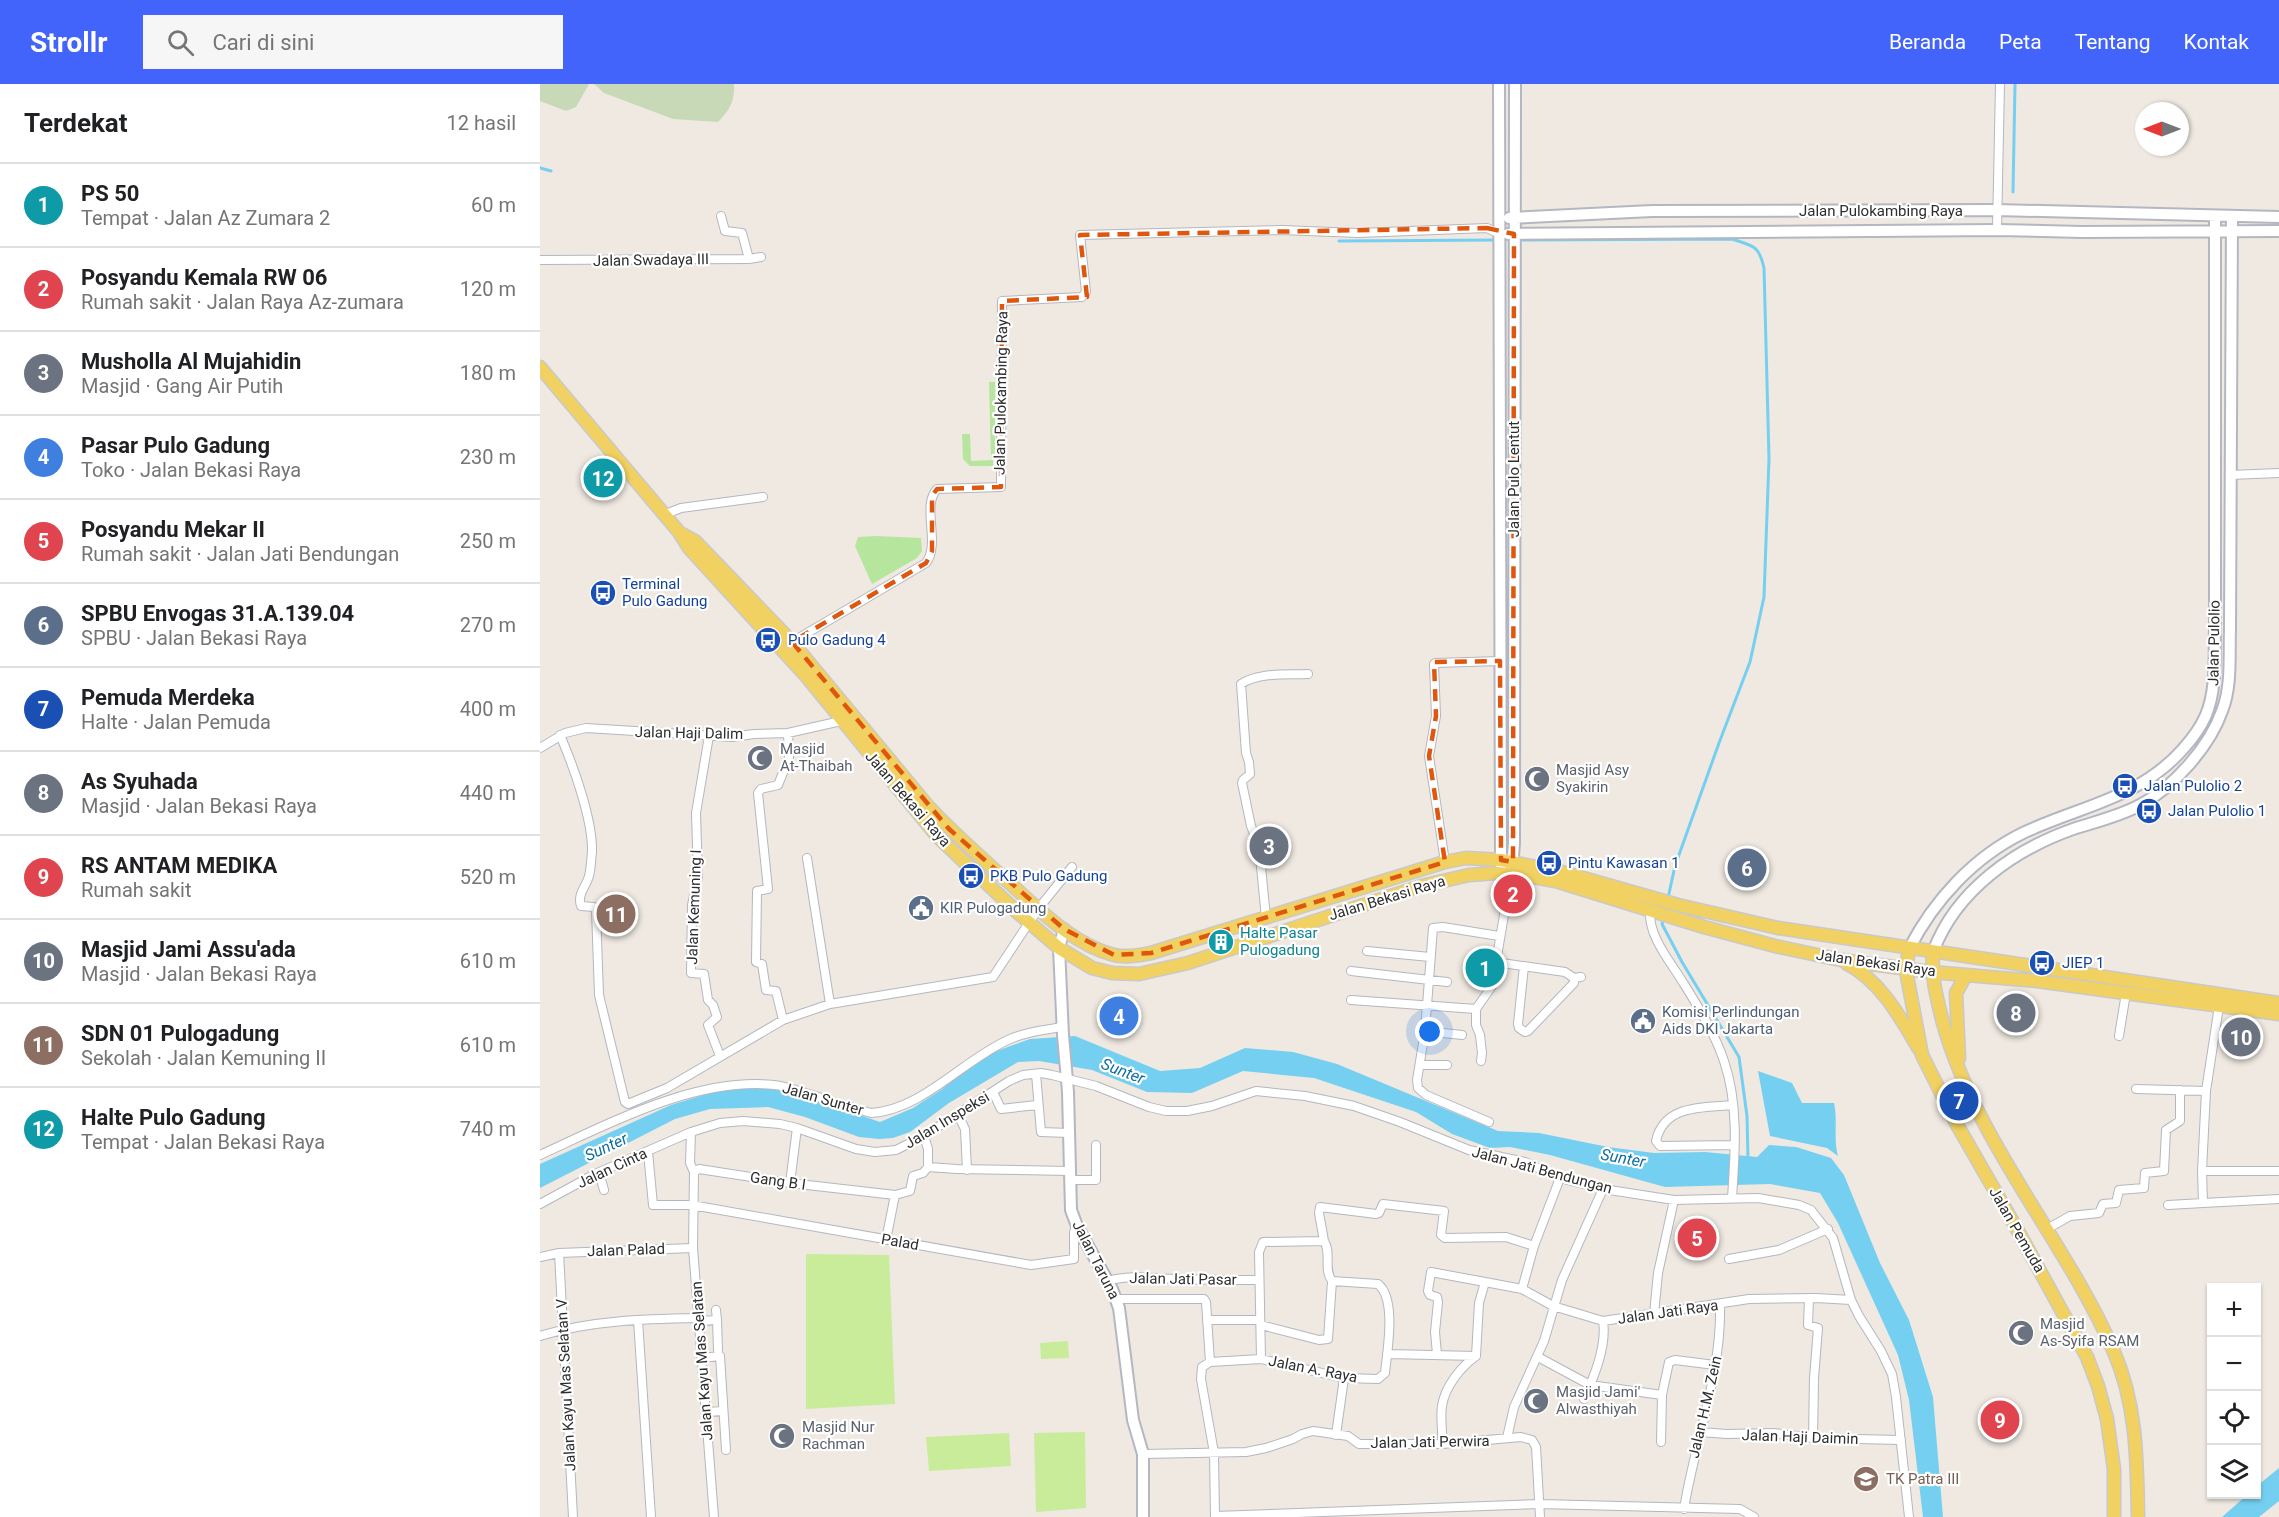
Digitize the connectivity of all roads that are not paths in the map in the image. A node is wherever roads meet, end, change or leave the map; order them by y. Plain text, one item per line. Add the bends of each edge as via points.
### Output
1 (1499, 84) edge
2 (1515, 84) edge
3 (2000, 84) edge
4 (1997, 210) junction
5 (721, 216) dead end
6 (2215, 217) junction
7 (2232, 217) junction
8 (2279, 217) edge
9 (1500, 218) junction
10 (1514, 218) junction
11 (1487, 228) junction
12 (1997, 230) junction
13 (2232, 230) junction
14 (2215, 231) junction
15 (2279, 231) edge
16 (1500, 239) junction
17 (1514, 239) junction
18 (761, 257) dead end
19 (749, 259) junction
20 (540, 260) edge
21 (540, 367) edge
22 (2279, 473) edge
23 (2230, 475) junction
24 (763, 496) dead end
25 (663, 515) junction
26 (2215, 587) junction
27 (2230, 587) junction
28 (737, 592) junction
29 (2215, 629) junction
30 (2230, 630) junction
31 (792, 642) junction
32 (1500, 661) junction
33 (1308, 674) dead end
34 (841, 720) junction
35 (788, 733) junction
36 (560, 735) junction
37 (709, 736) junction
38 (540, 748) edge
39 (2068, 815) junction
40 (2074, 828) junction
41 (807, 858) dead end
42 (1445, 862) junction
43 (1072, 867) dead end
44 (1507, 870) junction
45 (1950, 888) junction
46 (1965, 898) junction
47 (1653, 906) junction
48 (1038, 909) junction
49 (1677, 911) junction
50 (1266, 918) junction
51 (1029, 922) junction
52 (1064, 929) junction
53 (1499, 936) junction
54 (1059, 948) junction
55 (1909, 949) junction
56 (1367, 951) dead end
57 (1934, 952) junction
58 (1430, 957) junction
59 (1841, 960) junction
60 (1495, 962) junction
61 (1524, 966) junction
62 (1906, 969) junction
63 (1351, 971) dead end
64 (1931, 972) junction
65 (1966, 975) junction
66 (1429, 980) junction
67 (2080, 981) junction
68 (1447, 982) dead end
69 (2126, 993) junction
70 (1351, 1000) dead end
71 (2279, 1003) edge
72 (830, 1004) junction
73 (1427, 1005) junction
74 (2219, 1006) junction
75 (1476, 1009) junction
76 (2279, 1014) edge
77 (783, 1020) junction
78 (1063, 1031) junction
79 (1425, 1031) junction
80 (1462, 1035) dead end
81 (2119, 1036) dead end
82 (1922, 1055) junction
83 (720, 1056) junction
84 (1481, 1061) dead end
85 (1421, 1065) junction
86 (1447, 1065) dead end
87 (1036, 1074) junction
88 (1960, 1074) junction
89 (1066, 1075) junction
90 (2136, 1089) dead end
91 (2180, 1090) junction
92 (2206, 1091) junction
93 (993, 1092) junction
94 (1037, 1105) junction
95 (1734, 1105) junction
96 (958, 1115) junction
97 (1489, 1122) dead end
98 (797, 1128) junction
99 (1069, 1133) junction
100 (689, 1134) junction
101 (924, 1136) junction
102 (1096, 1145) dead end
103 (1734, 1147) junction
104 (648, 1152) junction
105 (540, 1155) edge
106 (928, 1167) junction
107 (967, 1170) junction
108 (2202, 1171) junction
109 (694, 1172) junction
110 (2279, 1172) edge
111 (598, 1173) junction
112 (1070, 1176) junction
113 (1560, 1178) junction
114 (790, 1183) junction
115 (1603, 1189) junction
116 (604, 1190) dead end
117 (895, 1195) junction
118 (1732, 1196) junction
119 (2279, 1199) edge
120 (1674, 1200) junction
121 (2204, 1203) junction
122 (540, 1204) edge
123 (692, 1204) junction
124 (2168, 1205) dead end
125 (1077, 1226) junction
126 (1828, 1229) junction
127 (2048, 1229) junction
128 (886, 1240) junction
129 (1324, 1241) junction
130 (1534, 1246) junction
131 (693, 1248) junction
132 (559, 1253) junction
133 (540, 1257) edge
134 (1729, 1258) dead end
135 (1259, 1280) junction
136 (1108, 1281) junction
137 (1332, 1281) junction
138 (1485, 1282) junction
139 (1522, 1290) junction
140 (1809, 1298) junction
141 (1117, 1299) junction
142 (1851, 1300) junction
143 (1720, 1304) junction
144 (1553, 1306) junction
145 (716, 1310) dead end
146 (1654, 1314) junction
147 (699, 1319) junction
148 (638, 1320) junction
149 (717, 1320) junction
150 (1207, 1320) junction
151 (1603, 1321) junction
152 (1260, 1323) junction
153 (563, 1329) junction
154 (540, 1336) edge
155 (718, 1350) dead end
156 (1387, 1354) junction
157 (1437, 1354) junction
158 (1476, 1356) junction
159 (1538, 1357) junction
160 (702, 1358) junction
161 (1261, 1359) junction
162 (1210, 1362) junction
163 (1715, 1365) junction
164 (1344, 1378) junction
165 (1590, 1384) junction
166 (1662, 1395) junction
167 (1584, 1399) dead end
168 (706, 1412) junction
169 (723, 1412) junction
170 (1700, 1432) junction
171 (1336, 1435) junction
172 (1507, 1438) junction
173 (1813, 1438) junction
174 (1901, 1440) junction
175 (1660, 1442) dead end
176 (1442, 1444) junction
177 (726, 1450) dead end
178 (1143, 1454) junction
179 (1214, 1454) junction
180 (1540, 1504) junction
181 (1684, 1509) junction
182 (1743, 1514) edge
183 (1215, 1516) edge
184 (573, 1517) edge
185 (651, 1517) edge
186 (714, 1517) edge
187 (1143, 1517) edge
188 (1540, 1517) edge
189 (1754, 1517) edge
190 (1909, 1517) edge
191 (2114, 1517) edge
192 (2138, 1517) edge

1 - 9 street, Jalan Pulo Lentut
2 - 10 street, Jalan Pulo Lentut
3 - 4 street
4 - 6 street, Jalan Pulokambing Raya
4 - 10 street, Jalan Pulokambing Raya via 1652,212
4 - 12 street
5 - 19 street via 725,231 742,233
6 - 7 street, Jalan Pulokambing Raya
6 - 14 street, Jalan Pulolio
7 - 8 street, Jalan Pulokambing Raya
7 - 13 street, Jalan Pulolio
9 - 10 street, Jalan Pulokambing Raya
9 - 11 street
9 - 16 street, Jalan Pulo Lentut
10 - 17 street, Jalan Pulo Lentut
11 - 16 street, Jalan Pulokambing Raya
11 - 31 street, Jalan Pulokambing Raya via 1080,235 1086,292 1082,297 1002,301 1001,487 937,489 932,496 932,551 926,563
12 - 14 street, Jalan Pulokambing Raya
12 - 17 street, Jalan Pulokambing Raya
13 - 14 street, Jalan Pulokambing Raya
13 - 15 street, Jalan Pulokambing Raya
13 - 23 street, Jalan Pulolio
14 - 26 street, Jalan Pulolio
16 - 17 street, Jalan Pulokambing Raya
16 - 32 street, Jalan Pulo Lentut
17 - 44 street, Jalan Pulo Lentut via 1514,785
18 - 19 street, Jalan Swadaya III
19 - 20 street, Jalan Swadaya III
21 - 25 main road, Jalan Bekasi Raya
22 - 23 street
23 - 27 street, Jalan Pulolio
24 - 25 street via 681,508
25 - 28 main road, Jalan Bekasi Raya via 679,532 695,541
26 - 27 street
26 - 29 street, Jalan Pulolio
27 - 30 street, Jalan Pulolio
28 - 31 main road, Jalan Bekasi Raya
28 - 34 main road, Jalan Bekasi Raya
29 - 30 street
29 - 39 street, Jalan Pulolio via 2214,689 2198,732 2168,765 2142,784
30 - 40 street, Jalan Pulolio via 2228,688 2223,710 2204,745 2161,793 2126,812
31 - 48 main road, Jalan Bekasi Raya via 940,819
32 - 42 street via 1434,664 1436,716 1429,756
32 - 44 street, Jalan Pulo Lentut
33 - 50 street via 1269,676 1242,683 1250,774 1242,783 1259,846
34 - 35 street, Jalan Haji Dalim
34 - 51 main road, Jalan Bekasi Raya via 937,836
35 - 37 street, Jalan Haji Dalim
35 - 77 street via 789,758 778,785 758,793 768,889 757,891 756,962 762,964 766,990 776,991
36 - 37 street, Jalan Haji Dalim via 586,728
36 - 38 street, Jalan Haji Dalim
36 - 83 street via 589,825 590,873 581,891 580,905 596,910 601,1004 625,1102 629,1104 667,1088
37 - 83 street, Jalan Kemuning I via 696,813 698,877 692,905 691,973 704,974 708,1000 717,1017 708,1024
39 - 40 street
39 - 45 street, Jalan Pulolio via 2001,846
40 - 46 street, Jalan Pulolio via 2021,852
41 - 72 street
42 - 44 main road, Jalan Bekasi Raya via 1466,858
42 - 50 main road, Jalan Bekasi Raya
43 - 48 street
44 - 47 main road, Jalan Bekasi Raya via 1562,872
44 - 53 street
44 - 54 main road, Jalan Bekasi Raya via 1437,882 1188,963 1139,974 1101,970 1081,963
45 - 46 street
45 - 55 street, Jalan Pulolio
46 - 57 street, Jalan Pulolio
47 - 49 main road, Jalan Bekasi Raya
47 - 95 street via 1651,924 1717,1043
48 - 51 street
48 - 52 main road, Jalan Bekasi Raya
49 - 55 main road, Jalan Bekasi Raya
49 - 59 main road, Jalan Bekasi Raya via 1696,925
50 - 52 main road, Jalan Bekasi Raya via 1151,953 1125,956 1093,947
51 - 54 main road, Jalan Bekasi Raya
51 - 72 street via 993,977
52 - 54 street, Jalan Taruna
53 - 58 street via 1435,927
53 - 60 street
54 - 78 street, Jalan Taruna
55 - 57 main road, Jalan Bekasi Raya
55 - 62 main road, Jalan Pemuda
56 - 58 street
57 - 64 main road, Jalan Pemuda
57 - 67 main road, Jalan Bekasi Raya
58 - 66 street
59 - 62 main road, Jalan Bekasi Raya
59 - 82 main road via 1872,980
60 - 61 street
60 - 75 street via 1492,985
61 - 61 street via 1565,972 1578,978 1528,1031 1518,1024
62 - 64 main road, Jalan Bekasi Raya
62 - 82 main road, Jalan Pemuda
63 - 66 street
64 - 65 main road, Jalan Bekasi Raya
64 - 88 main road, Jalan Pemuda
65 - 67 main road, Jalan Bekasi Raya
65 - 88 main road via 1956,993
66 - 68 street
66 - 73 street
67 - 69 main road, Jalan Bekasi Raya
67 - 71 main road, Jalan Bekasi Raya
69 - 74 main road, Jalan Bekasi Raya
69 - 81 street
70 - 73 street
72 - 77 street
73 - 75 street
73 - 79 street
74 - 76 main road, Jalan Bekasi Raya
74 - 92 street
75 - 84 street
77 - 83 street
78 - 89 street, Jalan Taruna
78 - 105 street, Jalan Sunter via 1009,1039 937,1086 883,1112 871,1113 777,1085 725,1086 673,1098
79 - 80 street
79 - 85 street
82 - 191 main road, Jalan Pemuda via 2087,1357 2107,1419 2114,1469
85 - 86 street
85 - 97 street via 1420,1090
87 - 89 street, Jalan Inspeksi
87 - 93 street, Jalan Inspeksi via 1023,1075
87 - 94 street
88 - 127 main road, Jalan Pemuda via 1983,1123
89 - 99 street, Jalan Taruna
89 - 113 street, Jalan Jati Bendungan via 1166,1111 1212,1106 1256,1091 1354,1106 1469,1150 1525,1162
90 - 91 street
91 - 92 street
91 - 127 street via 2180,1121 2166,1130 2164,1171 2145,1172 2144,1188 2119,1190 2116,1203 2103,1204 2099,1212 2070,1216
92 - 108 street
93 - 94 street via 1001,1109
93 - 96 street, Jalan Inspeksi
94 - 99 street via 1041,1132
95 - 103 street
95 - 103 street via 1682,1111 1660,1125 1656,1141 1660,1146
96 - 101 street, Jalan Inspeksi
96 - 107 street via 965,1129
98 - 100 street, Jalan Inspeksi via 742,1121 720,1123
98 - 101 street, Jalan Inspeksi via 875,1152 896,1150
98 - 114 street
99 - 112 street, Jalan Taruna
100 - 104 street, Jalan Cinta
100 - 109 street
101 - 106 street
102 - 112 street via 1096,1180
103 - 118 street
104 - 111 street, Jalan Cinta
104 - 123 street, Palad via 653,1205
106 - 107 street
106 - 117 street via 913,1176 910,1191
107 - 112 street
108 - 110 street
108 - 121 street
109 - 114 street, Gang B I via 699,1169
109 - 123 street
111 - 116 street
111 - 122 street, Jalan Cinta
112 - 125 street, Jalan Taruna via 1071,1210
113 - 115 street, Jalan Jati Bendungan
113 - 130 street
114 - 117 street, Gang B I
115 - 120 street, Jalan Jati Bendungan
115 - 144 street
117 - 128 street
118 - 120 street, Jalan Jati Bendungan
118 - 126 street, Jalan Jati Bendungan via 1799,1204 1811,1210
119 - 121 street
120 - 146 street via 1660,1262
121 - 124 street
123 - 128 street, Palad
123 - 131 street, Jalan Kayu Mas Selatan
125 - 128 street, Palad via 1074,1259 1031,1265
125 - 136 street, Jalan Taruna
126 - 134 street via 1779,1250
126 - 142 street, Jalan Jati Bendungan
127 - 192 main road, Jalan Pemuda via 2114,1352 2127,1389 2133,1412
129 - 130 street via 1320,1208 1376,1214 1383,1204 1444,1211 1441,1235 1445,1238 1506,1237
129 - 135 street via 1263,1242
129 - 137 street
130 - 139 street
131 - 132 street, Jalan Palad
131 - 147 street, Jalan Kayu Mas Selatan
132 - 133 street, Jalan Palad
132 - 153 street, Jalan Kayu Mas Selatan V
135 - 136 street, Jalan Jati Pasar via 1146,1276
135 - 152 street
136 - 141 street, Jalan Taruna
137 - 152 street via 1329,1337 1319,1340
137 - 156 street via 1382,1287 1390,1330
138 - 139 street, Jalan Jati Raya
138 - 157 street, Jalan Jati Raya via 1431,1272 1428,1291 1438,1302
138 - 158 street via 1479,1303
139 - 144 street, Jalan Jati Raya
140 - 142 street, Jalan Jati Raya
140 - 143 street, Jalan Jati Raya via 1749,1299
140 - 173 street via 1808,1324 1818,1328
141 - 150 street via 1206,1300
141 - 178 street, Jalan Taruna via 1133,1420
142 - 174 street, Jalan Jati Bendungan via 1892,1374
143 - 146 street, Jalan Jati Raya
143 - 163 street, Jalan H.M. Zein
144 - 151 street, Jalan Jati Raya
144 - 159 street
145 - 149 street
146 - 151 street, Jalan Jati Raya
147 - 148 street
147 - 149 street
147 - 160 street, Jalan Kayu Mas Selatan
148 - 153 street
148 - 185 street
149 - 155 street
150 - 152 street
150 - 162 street
151 - 165 street via 1602,1346
152 - 161 street
153 - 154 street
153 - 184 street, Jalan Kayu Mas Selatan V
156 - 157 street
156 - 164 street, Jalan A. Raya via 1385,1373 1378,1379
157 - 158 street
158 - 176 street via 1454,1378 1444,1400
159 - 165 street
159 - 172 street via 1514,1407
160 - 168 street, Jalan Kayu Mas Selatan
160 - 169 street via 720,1356
161 - 162 street, Jalan A. Raya
161 - 164 street, Jalan A. Raya
162 - 179 street via 1201,1369
163 - 166 street via 1669,1362
163 - 170 street, Jalan H.M. Zein
164 - 171 street
165 - 166 street
165 - 167 street
166 - 175 street
168 - 169 street
168 - 186 street, Jalan Kayu Mas Selatan
169 - 177 street
170 - 173 street, Jalan Haji Daimin
170 - 181 street, Jalan H.M. Zein
171 - 176 street, Jalan Jati Perwira via 1348,1436 1359,1444
171 - 179 street, Jalan Jati Perwira via 1313,1431 1266,1448
172 - 176 street, Jalan Jati Perwira
172 - 180 street via 1532,1440 1536,1447
173 - 174 street, Jalan Haji Daimin
174 - 190 street, Jalan Jati Bendungan
178 - 179 street, Jalan Jati Perwira
178 - 187 street, Jalan Taruna
179 - 183 street
180 - 181 street
180 - 183 street
180 - 188 street
181 - 182 street
182 - 189 street

